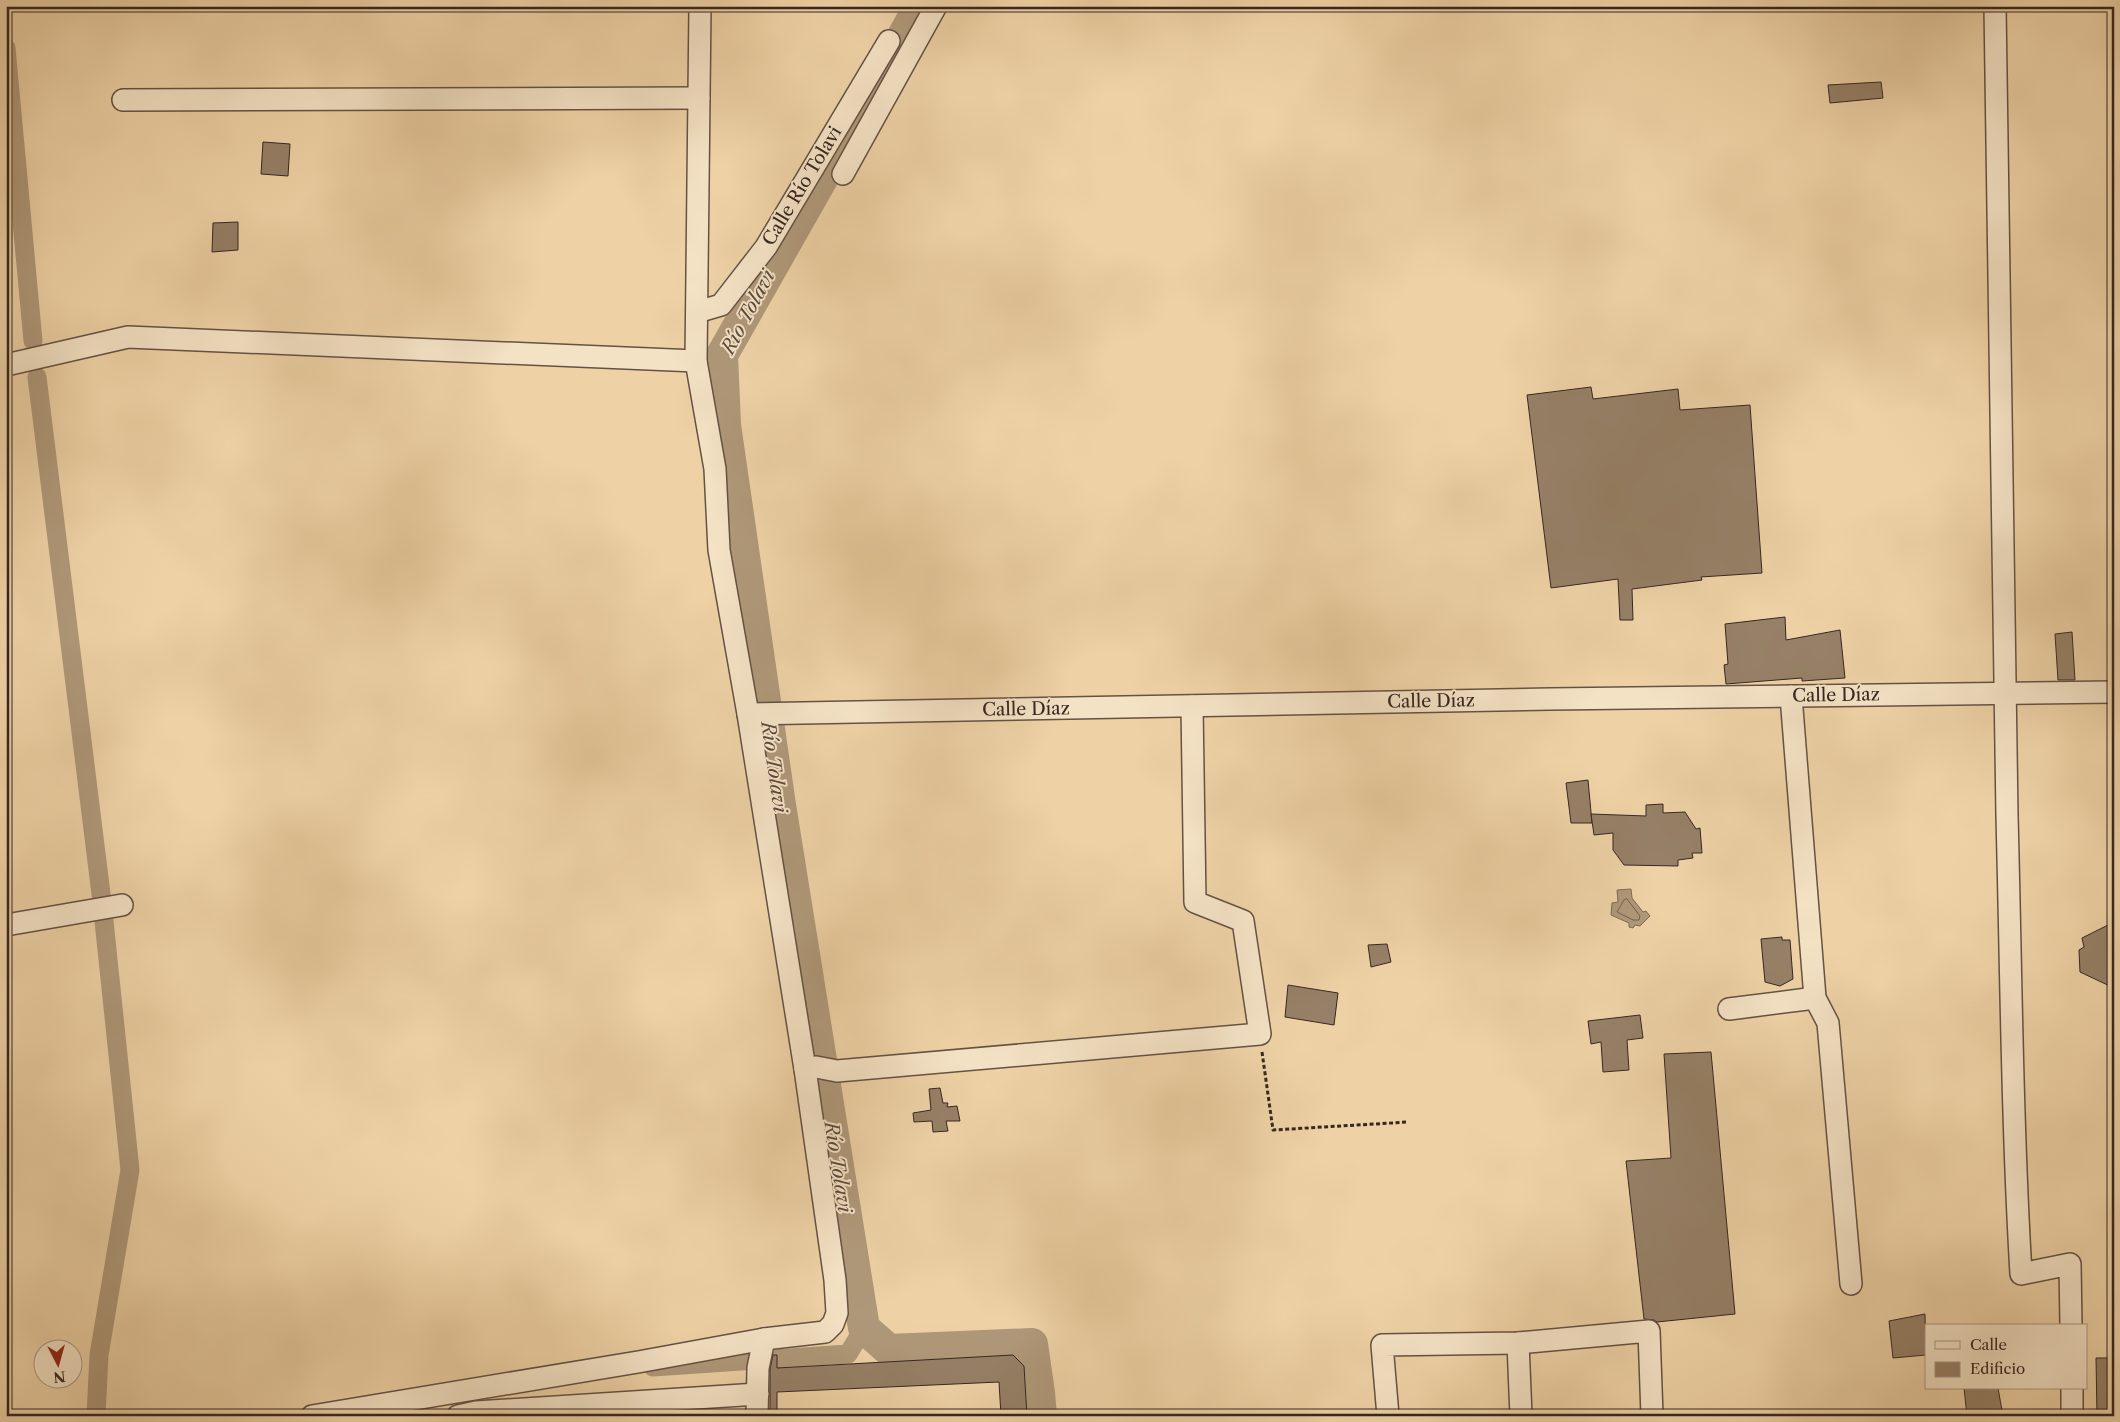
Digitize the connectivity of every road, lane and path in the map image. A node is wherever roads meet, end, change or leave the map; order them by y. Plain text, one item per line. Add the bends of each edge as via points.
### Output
1 (700, 6) edge
2 (936, 6) edge
3 (1995, 6) edge
4 (889, 41) dead end
5 (699, 98) junction
6 (123, 100) dead end
7 (843, 174) dead end
8 (696, 312) junction
9 (696, 361) junction
10 (6, 365) edge
11 (2114, 692) edge
12 (2004, 693) junction
13 (1790, 696) junction
14 (1192, 706) junction
15 (764, 714) junction
16 (122, 905) dead end
17 (6, 925) edge
18 (1815, 998) junction
19 (1729, 1009) dead end
20 (1260, 1034) junction
21 (811, 1068) junction
22 (1408, 1122) dead end
23 (1851, 1284) dead end
24 (2071, 1324) edge
25 (1518, 1343) junction
26 (761, 1352) junction
27 (2072, 1390) edge
28 (758, 1394) junction
29 (312, 1416) edge
30 (458, 1416) edge
31 (757, 1416) edge
32 (1388, 1416) edge
33 (1520, 1416) edge
34 (1652, 1416) edge
35 (2072, 1416) edge

1 - 5 street
2 - 7 street, Calle Río Tolavi
3 - 12 street
4 - 8 street, Calle Río Tolavi via 766,247 721,305
5 - 6 street
5 - 8 street
8 - 9 street
9 - 10 street via 128,337
9 - 15 street via 715,469 719,550
11 - 12 street, Calle Díaz
12 - 13 street, Calle Díaz
12 - 24 street via 2015,1176 2021,1274 2070,1264
13 - 14 street, Calle Díaz
13 - 18 street
14 - 15 street, Calle Díaz
14 - 20 street via 1195,902 1243,921
15 - 21 street
16 - 17 street
18 - 19 street
18 - 23 street via 1828,1023
20 - 21 street via 837,1071
20 - 22 path via 1273,1130
21 - 26 street via 837,1312 833,1324 825,1332
25 - 32 street via 1382,1345
25 - 33 street
25 - 34 street via 1649,1331
26 - 28 street
26 - 29 street via 638,1362
27 - 35 street
28 - 30 street via 476,1412
28 - 31 street

